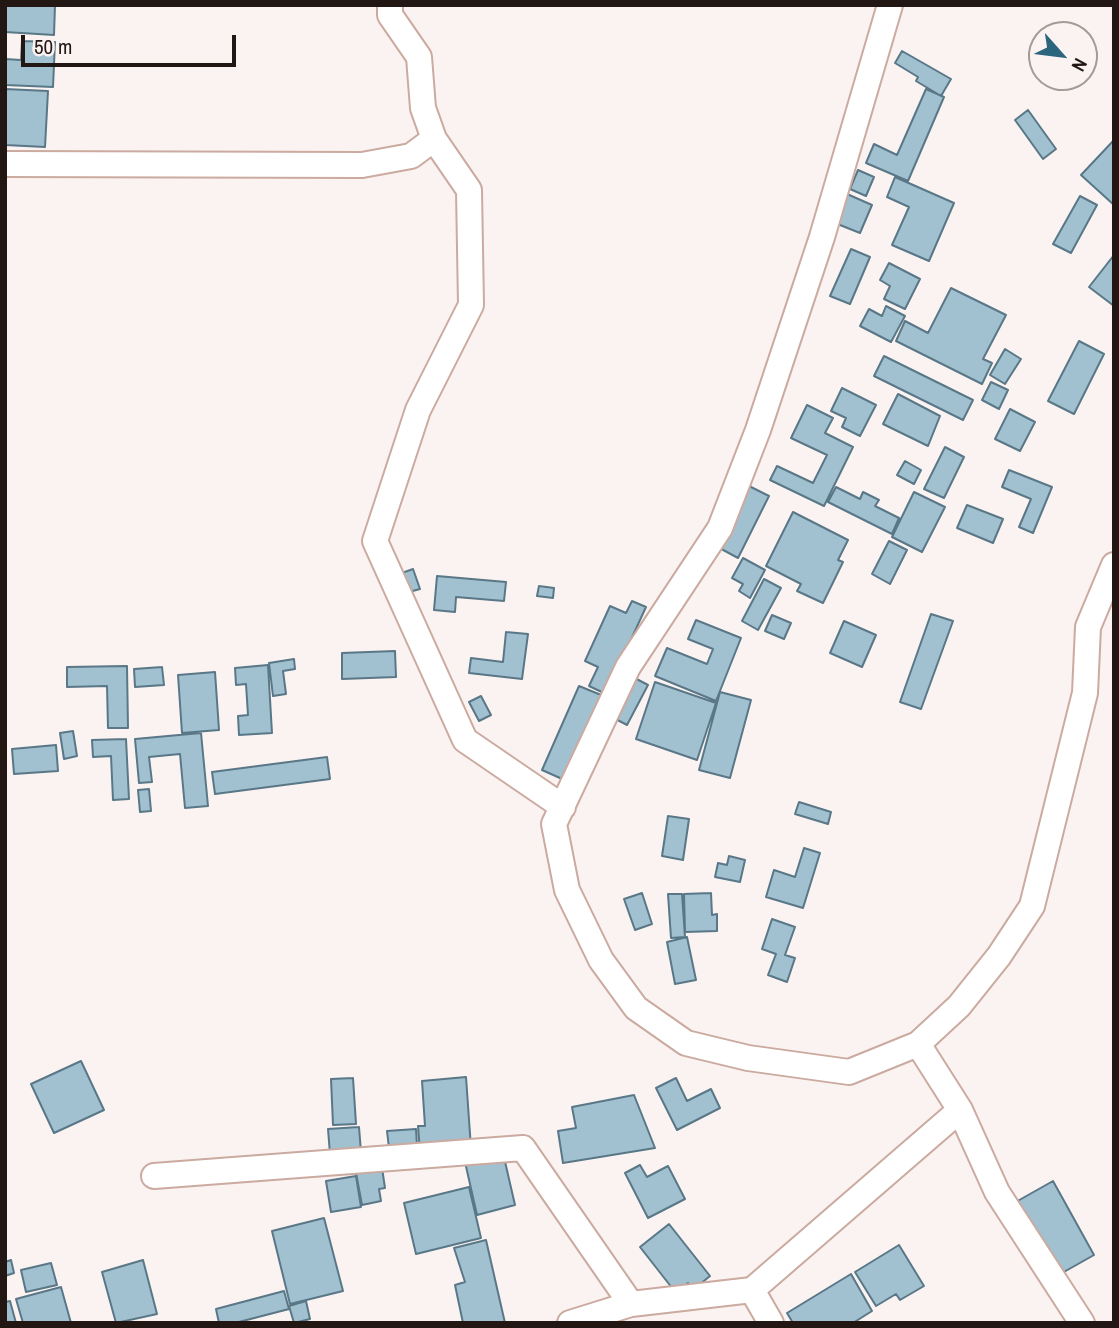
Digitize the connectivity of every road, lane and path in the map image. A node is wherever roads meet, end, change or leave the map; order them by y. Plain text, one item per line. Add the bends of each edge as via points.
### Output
1 (390, 5) edge
2 (890, 5) edge
3 (434, 139) junction
4 (5, 164) edge
5 (1114, 565) edge
6 (563, 807) junction
7 (918, 1044) junction
8 (960, 1110) junction
9 (154, 1176) dead end
10 (751, 1290) junction
11 (631, 1304) junction
12 (570, 1323) edge
13 (771, 1323) edge
14 (1082, 1323) edge

1 - 3 street via 390,15 419,57 423,108
2 - 6 street via 822,237 720,528 628,667
3 - 4 street via 411,156 362,164
3 - 6 street via 469,190 471,305 418,410 375,541 465,740
5 - 7 street via 1088,627 1086,693 1032,906 959,1006
6 - 7 street via 554,824 566,890 601,960 636,1008 686,1043 748,1058 849,1072
7 - 8 street
8 - 10 street
8 - 14 street via 997,1192
9 - 11 street via 523,1148
10 - 11 street
10 - 13 street
11 - 12 street

